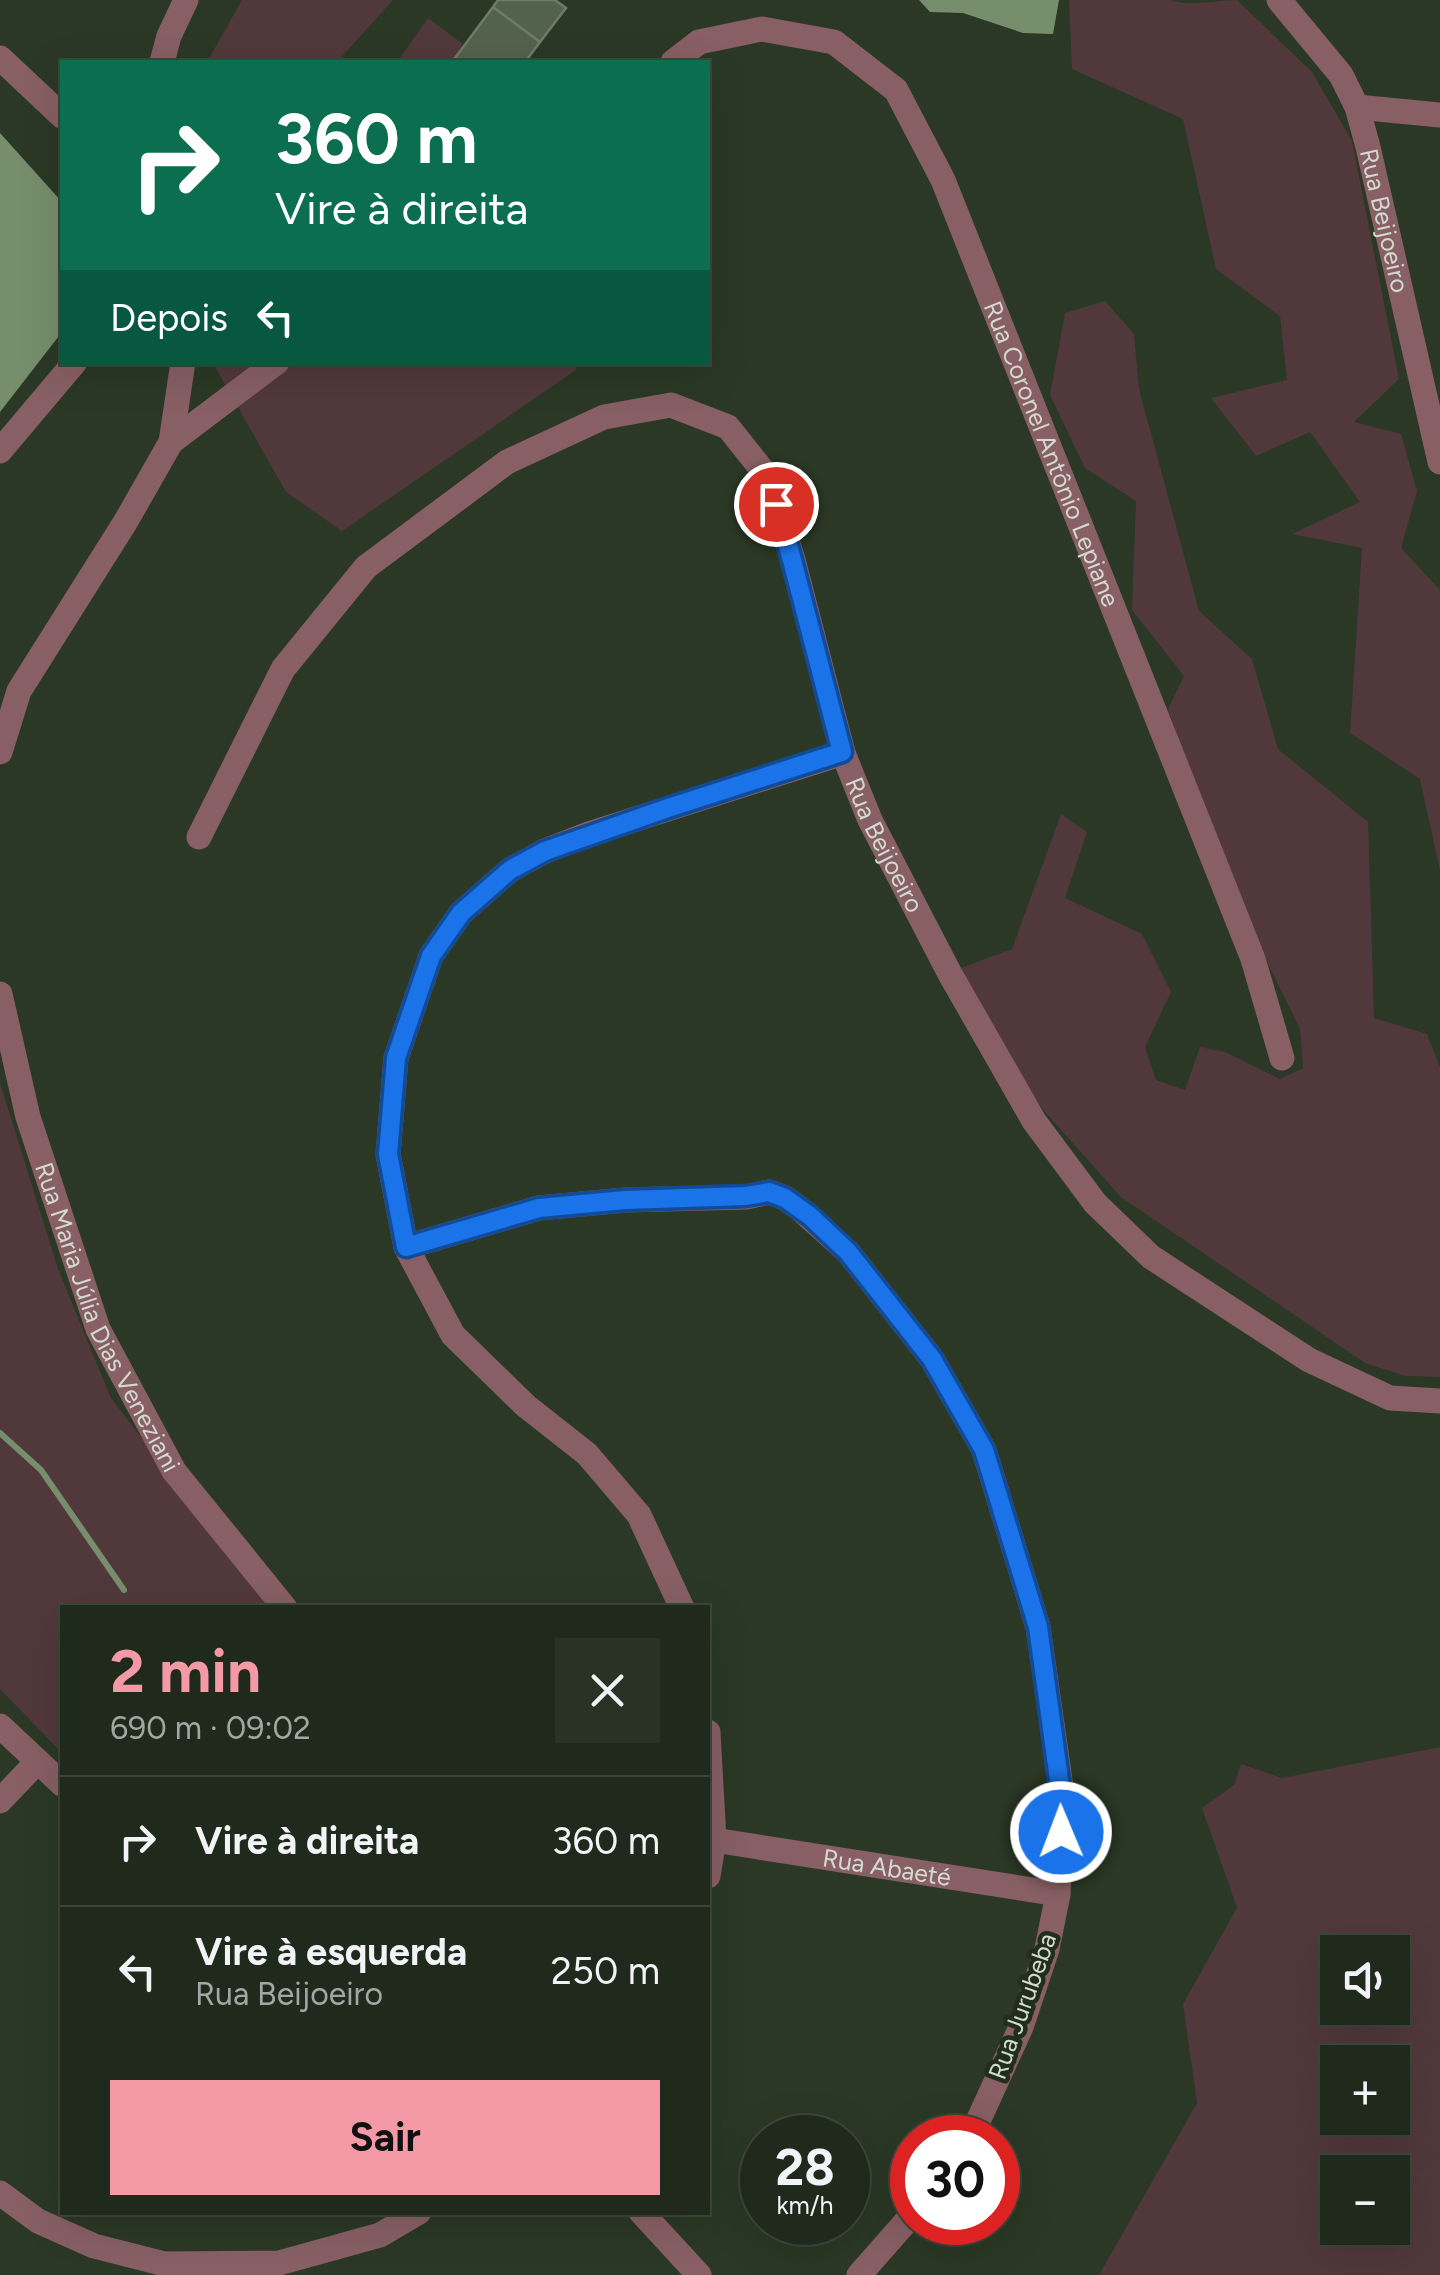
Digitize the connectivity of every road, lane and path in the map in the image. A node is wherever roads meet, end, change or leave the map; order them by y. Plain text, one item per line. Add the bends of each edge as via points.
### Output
1 (186, 0) edge
2 (1279, 0) edge
3 (0, 58) edge
4 (163, 60) edge
5 (676, 60) edge
6 (1357, 107) junction
7 (60, 114) edge
8 (1440, 115) edge
9 (72, 365) edge
10 (183, 365) edge
11 (273, 365) edge
12 (172, 442) junction
13 (0, 451) edge
14 (1440, 462) edge
15 (0, 752) edge
16 (842, 752) junction
17 (199, 837) dead end
18 (0, 994) edge
19 (1282, 1058) dead end
20 (406, 1247) junction
21 (1440, 1400) edge
22 (283, 1605) edge
23 (681, 1605) edge
24 (0, 1726) edge
25 (37, 1762) junction
26 (710, 1768) edge
27 (60, 1782) edge
28 (0, 1801) edge
29 (714, 1840) junction
30 (710, 1864) edge
31 (1058, 1894) junction
32 (981, 2115) edge
33 (0, 2193) edge
34 (414, 2215) edge
35 (644, 2215) edge
36 (890, 2239) edge
37 (699, 2275) edge
38 (858, 2275) edge

1 - 4 street
2 - 6 street, Rua Beijoeiro via 1340,74
3 - 7 street
5 - 19 street, Rua Coronel Antônio Lepiane via 699,42 762,28 834,42 896,90 943,180 1253,960
6 - 8 street
6 - 14 street, Rua Beijoeiro
9 - 13 street
10 - 12 street
11 - 12 street
12 - 15 street via 19,691
16 - 17 street, Rua Beijoeiro via 767,476 728,427 671,406 604,417 507,462 366,566 283,669
16 - 20 street via 545,851 510,870 461,913 431,956 396,1058 388,1154
16 - 21 street, Rua Beijoeiro via 950,974 1034,1121 1095,1203 1151,1257 1309,1360 1390,1398
18 - 22 street, Rua Maria Júlia Dias Veneziani via 28,1117 98,1329 174,1471
20 - 23 street via 453,1336 587,1454 639,1514
20 - 31 street, Rua Jurubeba via 539,1208 769,1192 799,1208 848,1252 932,1359 984,1450 1038,1627 1062,1801
24 - 25 street
25 - 27 street
25 - 28 street
26 - 29 street
29 - 30 street
29 - 31 street, Rua Abaeté
31 - 32 street, Rua Jurubeba via 1021,2027
33 - 34 street via 38,2221 94,2246 165,2264 279,2263 380,2235
35 - 37 street
36 - 38 street

